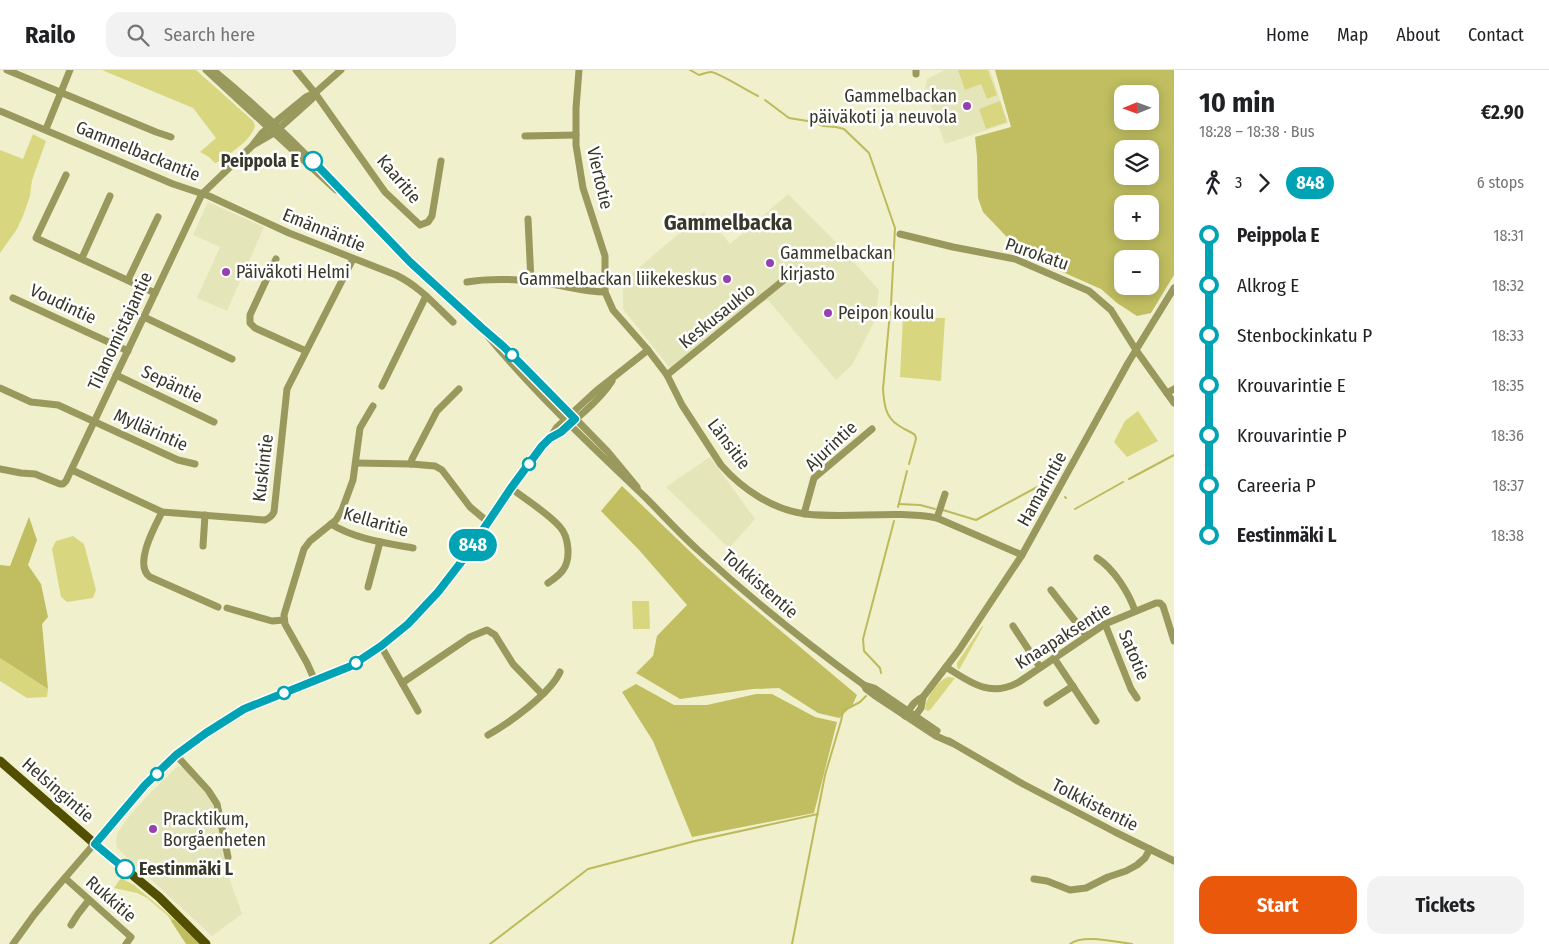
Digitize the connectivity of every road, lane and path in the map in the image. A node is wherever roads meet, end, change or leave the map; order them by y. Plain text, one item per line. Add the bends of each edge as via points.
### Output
1 (7, 70) edge
2 (70, 70) edge
3 (206, 70) edge
4 (213, 70) edge
5 (296, 70) edge
6 (342, 70) edge
7 (579, 70) edge
8 (61, 93) junction
9 (315, 93) junction
10 (0, 111) edge
11 (274, 128) junction
12 (46, 129) junction
13 (576, 135) junction
14 (525, 136) dead end
15 (171, 137) dead end
16 (441, 161) dead end
17 (66, 175) dead end
18 (202, 194) junction
19 (110, 196) dead end
20 (158, 216) dead end
21 (528, 219) dead end
22 (900, 234) dead end
23 (82, 258) junction
24 (353, 259) junction
25 (276, 260) dead end
26 (786, 279) dead end
27 (128, 280) junction
28 (531, 281) junction
29 (467, 282) dead end
30 (1174, 288) edge
31 (155, 292) junction
32 (605, 292) junction
33 (426, 296) junction
34 (13, 298) dead end
35 (144, 317) junction
36 (453, 322) dead end
37 (128, 350) junction
38 (648, 350) junction
39 (1136, 350) junction
40 (306, 351) junction
41 (232, 359) dead end
42 (116, 375) junction
43 (667, 375) junction
44 (382, 386) dead end
45 (0, 388) edge
46 (459, 389) dead end
47 (1171, 391) edge
48 (1174, 403) edge
49 (372, 406) dead end
50 (570, 419) junction
51 (95, 421) junction
52 (214, 422) dead end
53 (872, 429) dead end
54 (356, 463) junction
55 (195, 464) dead end
56 (412, 464) junction
57 (0, 469) edge
58 (72, 470) junction
59 (511, 488) junction
60 (945, 494) dead end
61 (162, 512) junction
62 (804, 514) junction
63 (205, 515) junction
64 (937, 518) junction
65 (488, 522) junction
66 (330, 524) junction
67 (380, 542) junction
68 (203, 546) dead end
69 (413, 548) dead end
70 (1022, 555) junction
71 (1097, 558) dead end
72 (548, 583) dead end
73 (368, 587) dead end
74 (1051, 590) dead end
75 (218, 606) dead end
76 (227, 608) dead end
77 (1135, 611) junction
78 (284, 620) junction
79 (1105, 624) junction
80 (1013, 626) dead end
81 (1086, 635) junction
82 (1174, 641) edge
83 (381, 646) junction
84 (1054, 658) junction
85 (946, 667) junction
86 (1040, 667) junction
87 (560, 672) dead end
88 (315, 681) junction
89 (402, 683) junction
90 (1073, 686) junction
91 (542, 694) junction
92 (923, 697) junction
93 (1137, 698) dead end
94 (1047, 703) dead end
95 (418, 711) dead end
96 (907, 714) junction
97 (914, 718) junction
98 (1096, 721) dead end
99 (488, 735) dead end
100 (176, 755) junction
101 (0, 761) edge
102 (95, 844) junction
103 (1150, 850) junction
104 (228, 857) dead end
105 (1174, 861) edge
106 (65, 878) junction
107 (1034, 879) dead end
108 (89, 900) junction
109 (71, 925) dead end
110 (13, 944) edge
111 (126, 944) edge
112 (206, 944) edge

1 - 8 street
2 - 8 street
3 - 11 street, Tolkkistentie
4 - 11 street, Tolkkistentie
5 - 9 street
6 - 9 street, Gammelbackantie
7 - 13 street, Viertotie
8 - 12 street
8 - 15 street
9 - 11 street, Gammelbackantie via 312,99
9 - 16 street, Kaaritie via 385,192 420,225 432,216
10 - 12 street, Gammelbackantie
11 - 18 street, Gammelbackantie via 262,133
11 - 50 street, Tolkkistentie via 410,262 524,366
12 - 18 street, Gammelbackantie
13 - 14 street
13 - 32 street, Viertotie via 584,188 605,256
17 - 23 street via 36,238
18 - 24 street, Emännäntie
18 - 31 street, Tilanomistajantie
19 - 23 street
20 - 27 street
21 - 28 street
22 - 39 street, Purokatu via 1016,259 1083,287 1111,310
23 - 27 street
24 - 33 street, Emännäntie via 403,279
24 - 40 street, Kuskintie
25 - 40 street via 250,315 250,323 254,328
26 - 43 street, Keskusaukio
27 - 31 street
28 - 29 street
28 - 32 street
30 - 39 street, Hamarintie
31 - 35 street, Tilanomistajantie
32 - 38 street, Länsitie via 614,310
33 - 36 street, Emännäntie
33 - 44 street
34 - 37 street, Voudintie
35 - 37 street, Tilanomistajantie
35 - 41 street
37 - 42 street, Tilanomistajantie
38 - 43 street, Länsitie
38 - 50 street via 615,377 600,396
39 - 47 street, Purokatu
39 - 70 street, Hamarintie
40 - 63 street, Kuskintie via 287,389 272,516 265,520
42 - 51 street, Tilanomistajantie
42 - 52 street, Sepäntie
43 - 62 street, Länsitie via 682,405 727,472 758,497
45 - 51 street, Myllärintie via 31,402 58,405
46 - 56 street via 437,411
47 - 48 street, Purokatu
49 - 54 street via 360,428
50 - 59 street via 561,432 542,446
50 - 96 street, Tolkkistentie via 698,550 741,589 798,636
51 - 55 street, Myllärintie via 178,460
51 - 58 street, Tilanomistajantie
53 - 62 street, Ajurintie via 814,478
54 - 56 street
54 - 66 street via 351,488 340,515
56 - 65 street via 438,468 470,507
57 - 58 street, Tilanomistajantie via 35,474 60,484 66,481
58 - 61 street, Kuskintie
59 - 65 street
59 - 72 street via 563,532 568,548 566,564
60 - 64 street
61 - 63 street, Kuskintie
61 - 75 street via 150,539 145,572 150,578
62 - 64 street, Länsitie via 906,514
63 - 68 street
64 - 70 street, Länsitie
65 - 83 street via 438,592 417,616
66 - 67 street, Kellaritie via 341,531
66 - 78 street via 304,549
67 - 69 street, Kellaritie
67 - 73 street
70 - 85 street, Hamarintie
71 - 77 street via 1128,593
74 - 81 street
76 - 78 street via 272,621
77 - 79 street, Knaapaksentie
77 - 82 street, Knaapaksentie via 1160,603
78 - 88 street
79 - 81 street, Knaapaksentie
79 - 93 street, Satotie
80 - 86 street
81 - 84 street, Knaapaksentie
83 - 88 street via 351,666
83 - 89 street
84 - 86 street, Knaapaksentie
84 - 90 street
85 - 86 street, Knaapaksentie via 970,683 992,689 1011,686
85 - 92 street, Hamarintie
87 - 91 street
88 - 100 street via 244,709
89 - 91 street via 470,637 487,630 496,635 513,664
89 - 95 street
90 - 94 street
90 - 98 street
91 - 99 street
92 - 96 street, Hamarintie
92 - 97 street, Hamarintie
96 - 97 street, Tolkkistentie
97 - 103 street, Tolkkistentie via 1023,784
100 - 102 street via 145,785
100 - 104 street via 217,804
101 - 102 main road, Helsingintie
102 - 106 street
102 - 112 main road, Helsingintie via 159,897
103 - 105 street, Tolkkistentie
103 - 107 street via 1137,865 1086,888 1070,890
106 - 108 street, Rukkitie
106 - 110 street
108 - 109 street
108 - 111 street, Rukkitie via 131,937

